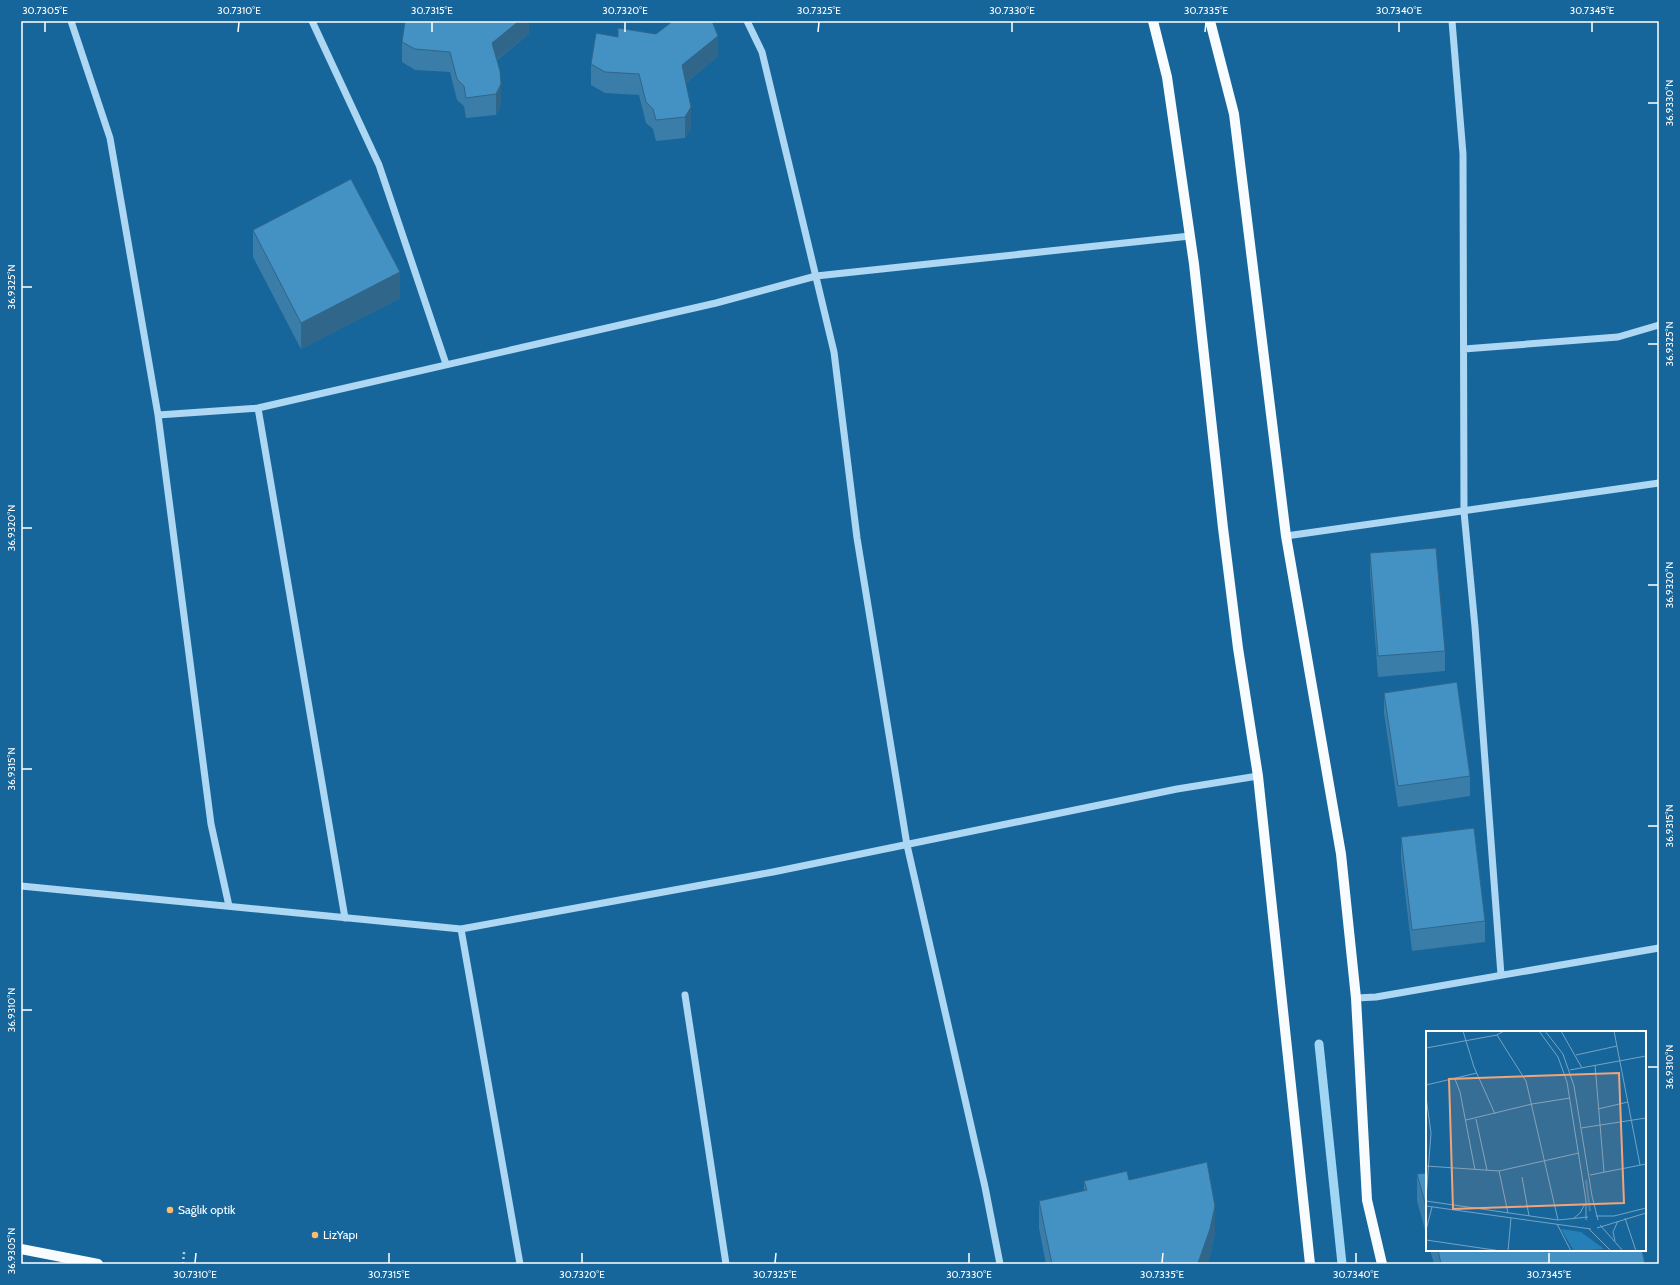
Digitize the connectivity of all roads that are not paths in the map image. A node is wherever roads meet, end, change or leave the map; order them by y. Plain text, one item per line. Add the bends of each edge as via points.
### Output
1 (71, 21) edge
2 (312, 21) edge
3 (747, 21) edge
4 (1153, 21) edge
5 (1210, 21) edge
6 (1452, 21) edge
7 (1190, 236) junction
8 (816, 276) junction
9 (1659, 325) edge
10 (1464, 348) junction
11 (446, 364) junction
12 (258, 408) junction
13 (158, 415) junction
14 (1659, 483) edge
15 (1464, 512) junction
16 (1286, 536) junction
17 (1258, 776) junction
18 (907, 845) junction
19 (21, 886) edge
20 (229, 906) junction
21 (345, 918) junction
22 (461, 929) junction
23 (1659, 948) edge
24 (1501, 975) junction
25 (685, 995) dead end
26 (1356, 998) junction
27 (21, 1250) edge
28 (1309, 1250) junction
29 (98, 1264) edge
30 (520, 1264) edge
31 (726, 1264) edge
32 (1000, 1264) edge
33 (1304, 1264) edge
34 (1310, 1264) edge
35 (1382, 1264) edge

1 - 13 street via 110,138
2 - 11 street via 379,165
3 - 8 street via 762,52
4 - 7 main road via 1167,77
5 - 16 main road via 1234,114
6 - 10 street via 1463,154
7 - 8 street
7 - 17 main road via 1238,648
8 - 11 street via 716,303
8 - 18 street via 834,352 857,538
9 - 10 street via 1618,337
10 - 15 street
11 - 12 street
12 - 13 street
12 - 21 street
13 - 20 street via 211,824
14 - 15 street
15 - 16 street
15 - 24 street
16 - 26 main road via 1341,854
17 - 18 street
17 - 28 main road
18 - 22 street
18 - 32 street
19 - 20 street
20 - 21 street
21 - 22 street
22 - 30 street
23 - 24 street
24 - 26 street via 1376,997
25 - 31 street
26 - 35 main road via 1367,1200
27 - 29 main road
28 - 33 main road
28 - 34 main road

